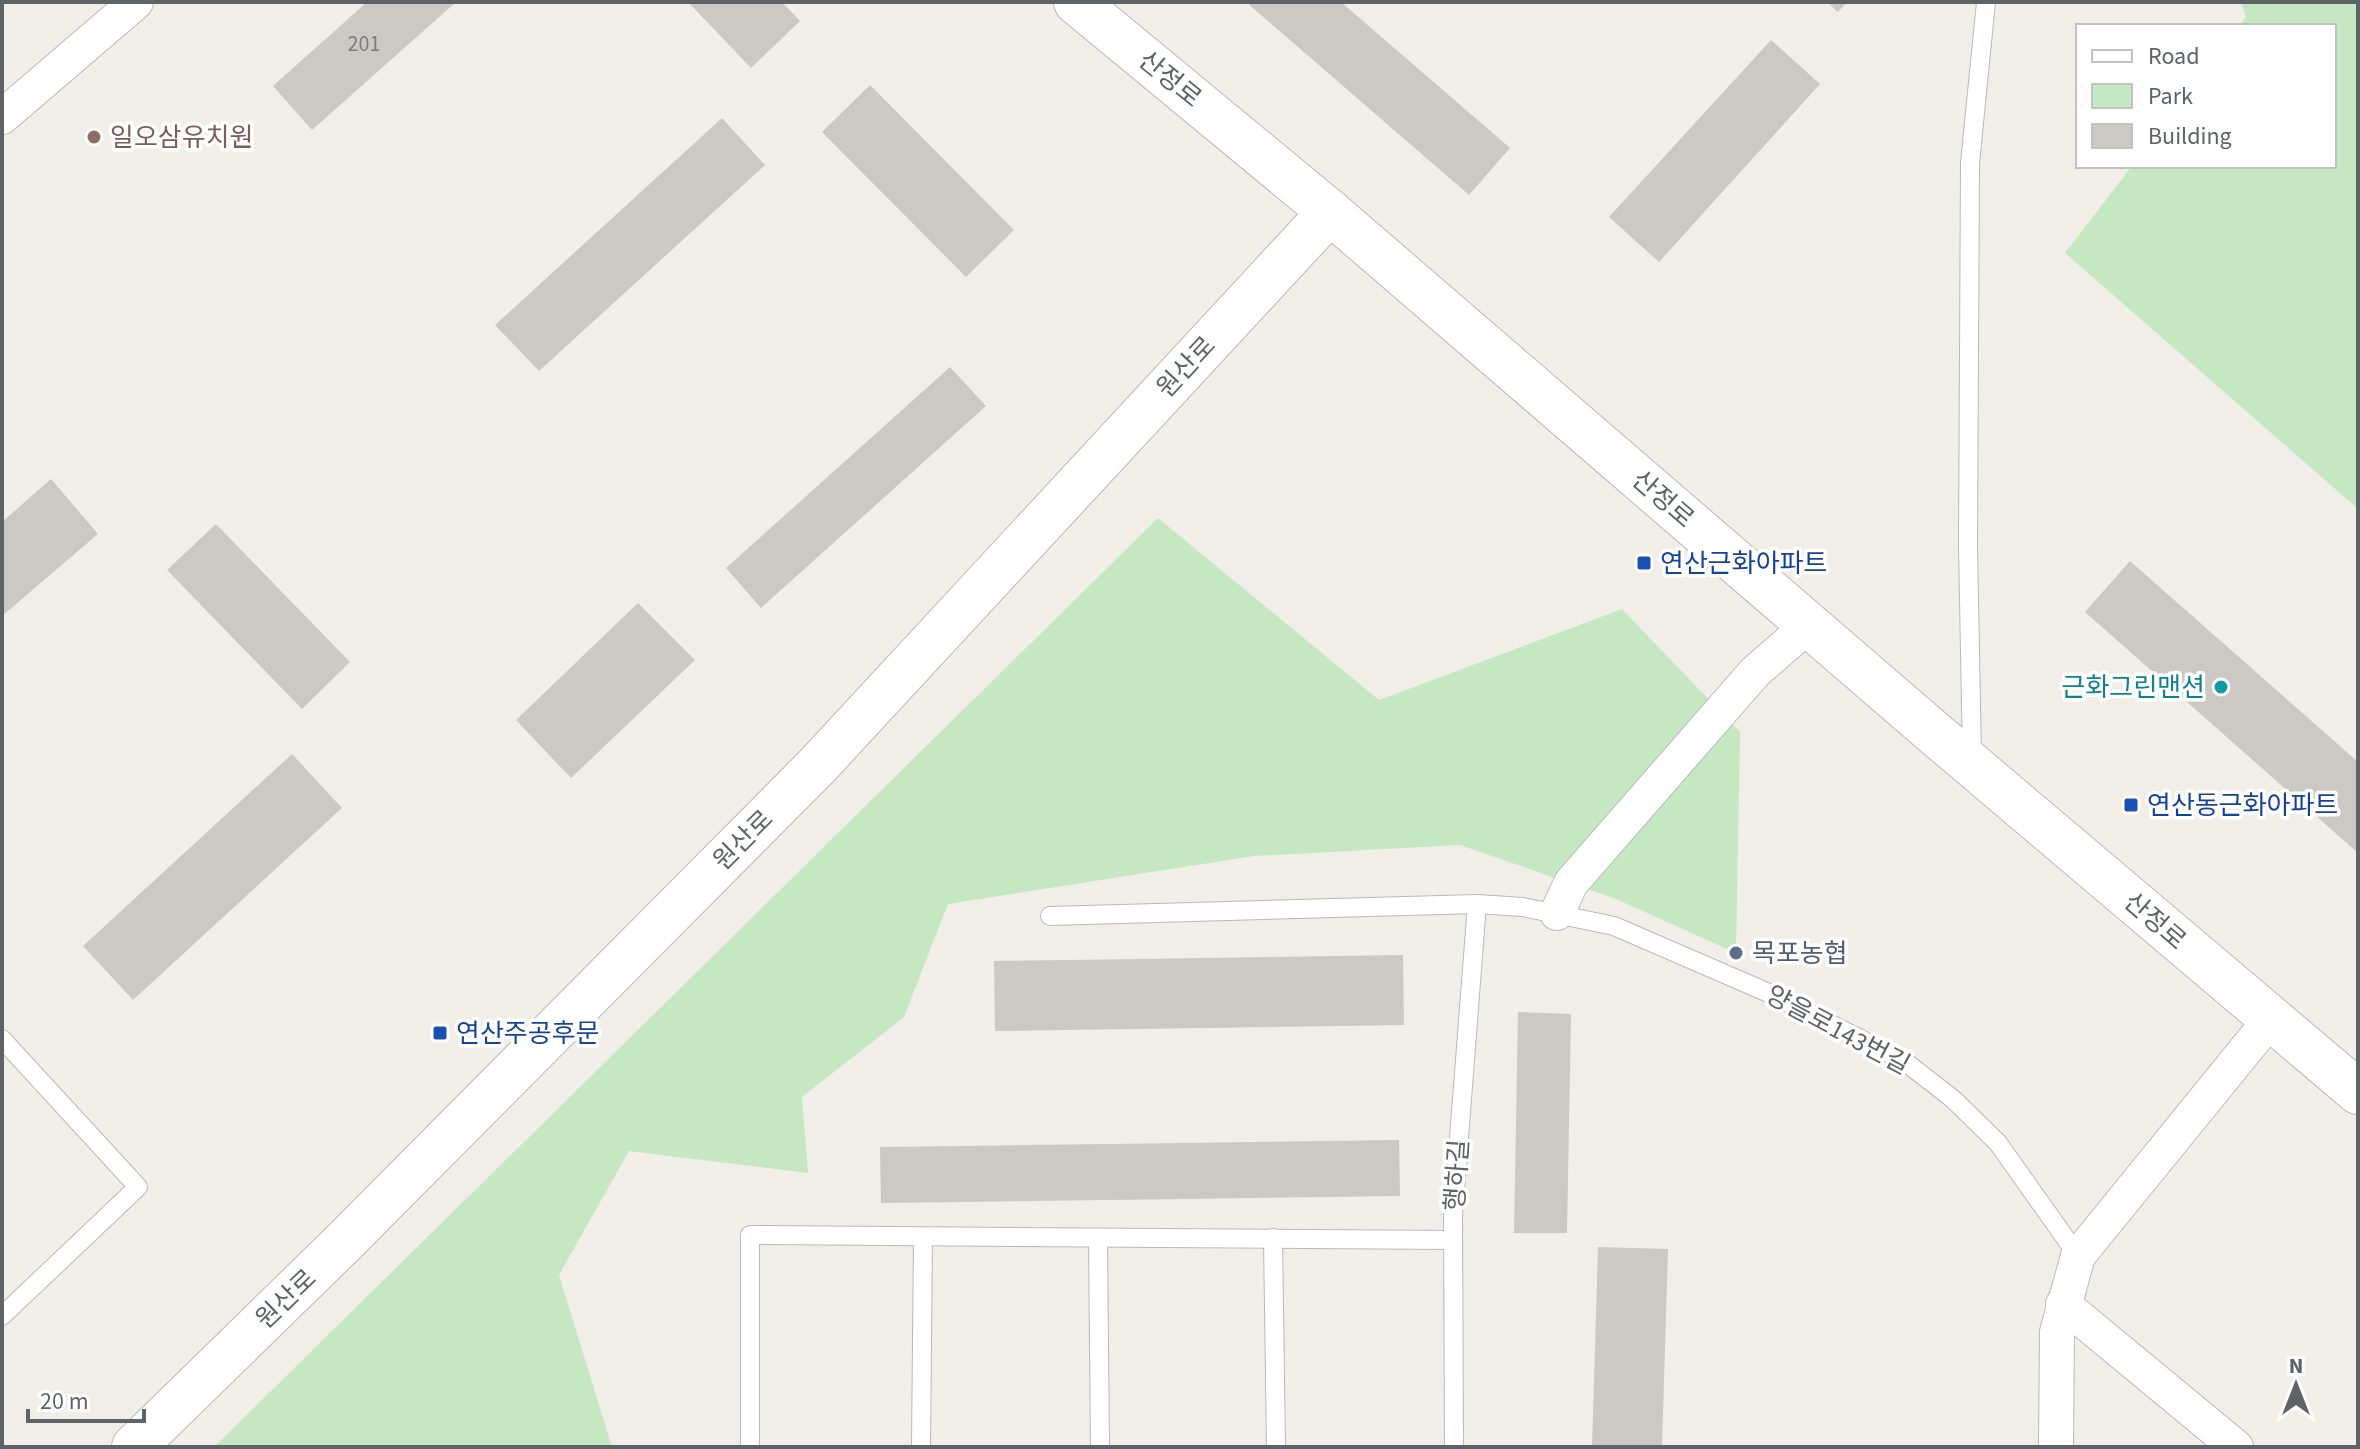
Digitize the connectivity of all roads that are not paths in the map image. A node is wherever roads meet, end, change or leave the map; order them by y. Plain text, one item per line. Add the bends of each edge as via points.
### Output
1 (136, 2) edge
2 (1076, 2) edge
3 (1986, 2) edge
4 (2, 117) edge
5 (1330, 212) junction
6 (1809, 625) junction
7 (1972, 765) junction
8 (1477, 904) junction
9 (1557, 913) junction
10 (1050, 916) dead end
11 (2270, 1020) junction
12 (2, 1039) edge
13 (2358, 1092) edge
14 (923, 1237) junction
15 (1098, 1238) junction
16 (1273, 1238) junction
17 (1453, 1240) junction
18 (2078, 1256) junction
19 (2063, 1304) junction
20 (2, 1316) edge
21 (134, 1447) edge
22 (750, 1447) edge
23 (921, 1447) edge
24 (1100, 1447) edge
25 (1276, 1447) edge
26 (1454, 1447) edge
27 (2056, 1447) edge
28 (2236, 1447) edge

1 - 4 street
2 - 5 street, 산정로
3 - 7 lane via 1970,163
5 - 6 street, 산정로
5 - 21 street, 원산로 via 818,765
6 - 7 street, 산정로
6 - 9 street via 1724,707 1571,883
7 - 11 street, 산정로
8 - 9 lane, 양을로143번길
8 - 10 lane, 양을로143번길
8 - 17 lane, 행하길
9 - 18 lane, 양을로143번길 via 1614,926 1695,959 1904,1061 1998,1143
11 - 13 street, 산정로
11 - 18 street
12 - 20 lane via 138,1187
14 - 15 lane
14 - 22 lane via 750,1235
14 - 23 lane
15 - 16 lane
15 - 24 lane
16 - 17 lane
16 - 25 lane
17 - 26 lane, 행하길
18 - 19 street
19 - 27 street via 2057,1332
19 - 28 street

